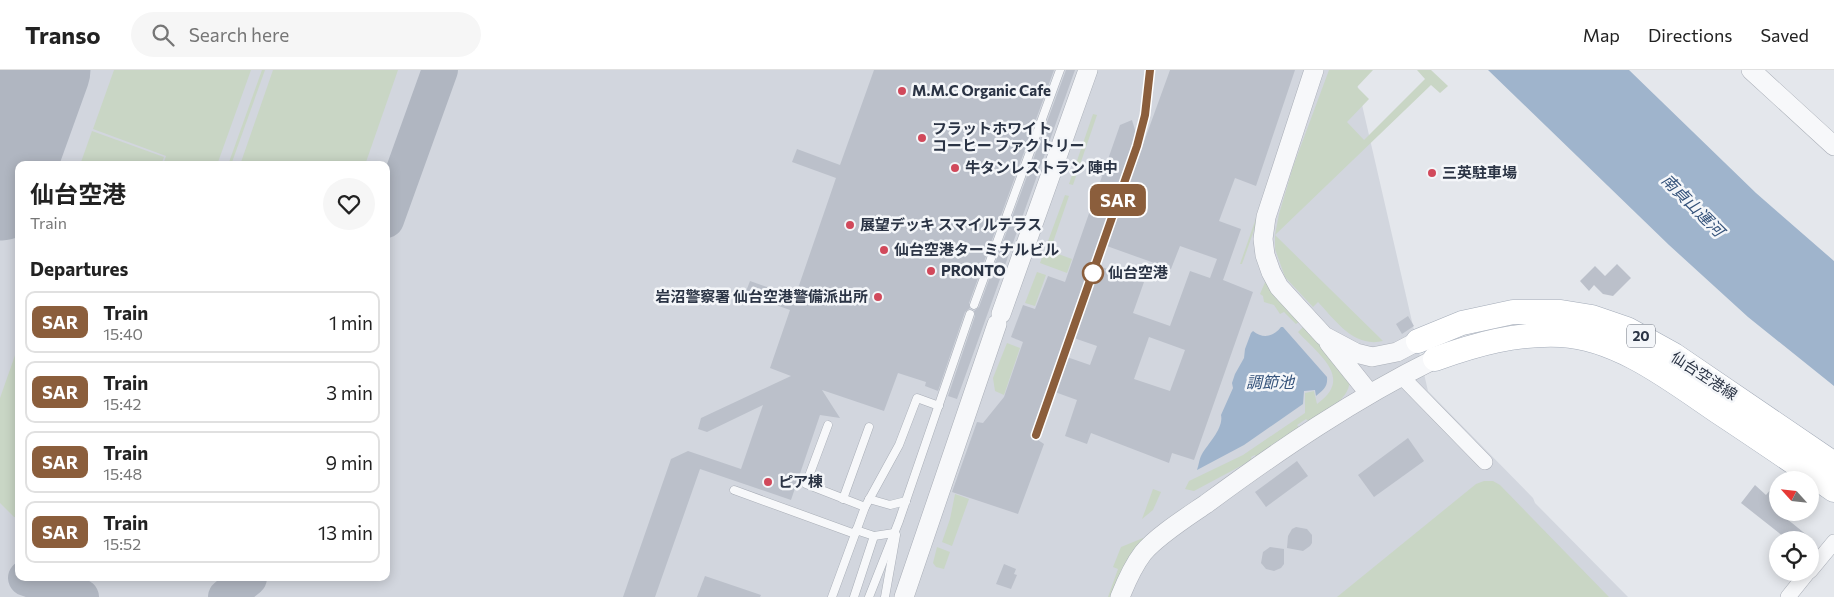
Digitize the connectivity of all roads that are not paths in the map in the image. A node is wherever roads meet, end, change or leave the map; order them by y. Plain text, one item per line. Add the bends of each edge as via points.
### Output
1 (1060, 70) edge
2 (1088, 70) edge
3 (1314, 70) edge
4 (1752, 70) edge
5 (1834, 146) edge
6 (974, 305) dead end
7 (970, 314) dead end
8 (1503, 314) junction
9 (1600, 332) junction
10 (1324, 336) junction
11 (1505, 339) junction
12 (1418, 342) joint
13 (1435, 359) joint
14 (1401, 376) junction
15 (1369, 393) junction
16 (939, 406) junction
17 (828, 425) dead end
18 (868, 427) dead end
19 (1486, 462) dead end
20 (1834, 464) edge
21 (734, 490) dead end
22 (1834, 490) edge
23 (843, 499) junction
24 (869, 499) junction
25 (906, 500) junction
26 (865, 507) junction
27 (899, 521) junction
28 (855, 532) junction
29 (894, 532) junction
30 (874, 536) junction
31 (1834, 542) edge
32 (1819, 560) edge
33 (1801, 581) edge
34 (1122, 593) edge
35 (832, 597) edge
36 (854, 597) edge
37 (869, 597) edge
38 (885, 597) edge
39 (904, 597) edge
40 (1788, 597) edge

1 - 6 lane
2 - 39 street
3 - 10 street via 1266,218 1263,239 1265,255 1279,287
4 - 5 street
7 - 16 lane
8 - 9 main road, 仙台空港線 / 20 via 1561,312
8 - 11 street
8 - 12 main road, 仙台空港線 / 20 via 1462,323
9 - 11 main road, 仙台空港線 / 20
9 - 20 main road, 仙台空港線 / 20 via 1627,329 1674,356
9 - 22 main road, 仙台空港線 / 20 via 1622,352 1659,372
10 - 12 street via 1356,353 1372,357 1397,352
10 - 15 street
11 - 13 main road, 仙台空港線 / 20 via 1480,343
13 - 14 street
14 - 15 street
14 - 19 street
15 - 34 street via 1234,483 1155,542 1144,552
16 - 24 lane via 917,398 899,445
16 - 25 lane
17 - 23 lane via 806,484
18 - 23 lane
21 - 28 lane
23 - 26 lane
24 - 25 lane via 890,505
24 - 26 lane
25 - 27 lane
26 - 28 lane
27 - 29 lane
27 - 38 lane
28 - 30 lane
28 - 35 lane
29 - 30 lane
29 - 37 lane
30 - 36 lane
31 - 32 street
33 - 40 street

